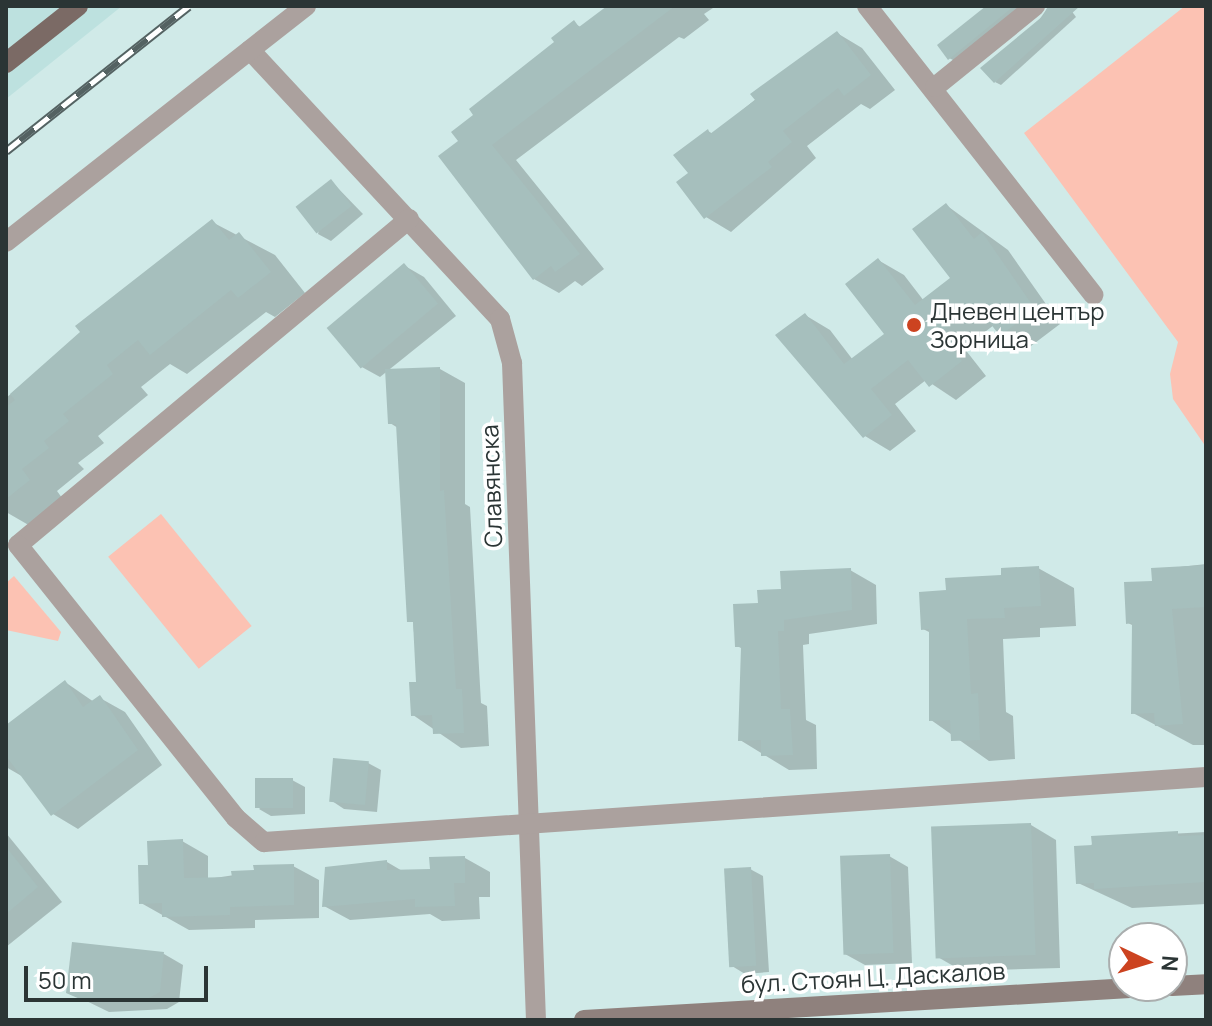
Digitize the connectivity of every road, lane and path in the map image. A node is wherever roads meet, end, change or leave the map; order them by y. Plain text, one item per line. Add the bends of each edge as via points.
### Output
1 (78, 6) edge
2 (306, 6) edge
3 (867, 6) edge
4 (1035, 6) edge
5 (250, 50) junction
6 (6, 63) edge
7 (935, 87) junction
8 (409, 219) junction
9 (6, 242) edge
10 (1094, 295) dead end
11 (12, 549) edge
12 (1206, 777) edge
13 (531, 824) junction
14 (1108, 989) edge
15 (536, 1020) edge
16 (584, 1020) edge

1 - 6 main road
2 - 5 street
3 - 7 street
4 - 7 street
5 - 8 street, Славянска
5 - 9 street
7 - 10 street
8 - 11 street
8 - 13 street, Славянска via 500,319 512,363
11 - 13 street via 236,818 264,842
12 - 13 street
13 - 15 street, Славянска
14 - 16 street, бул. Стоян Ц. Даскалов

